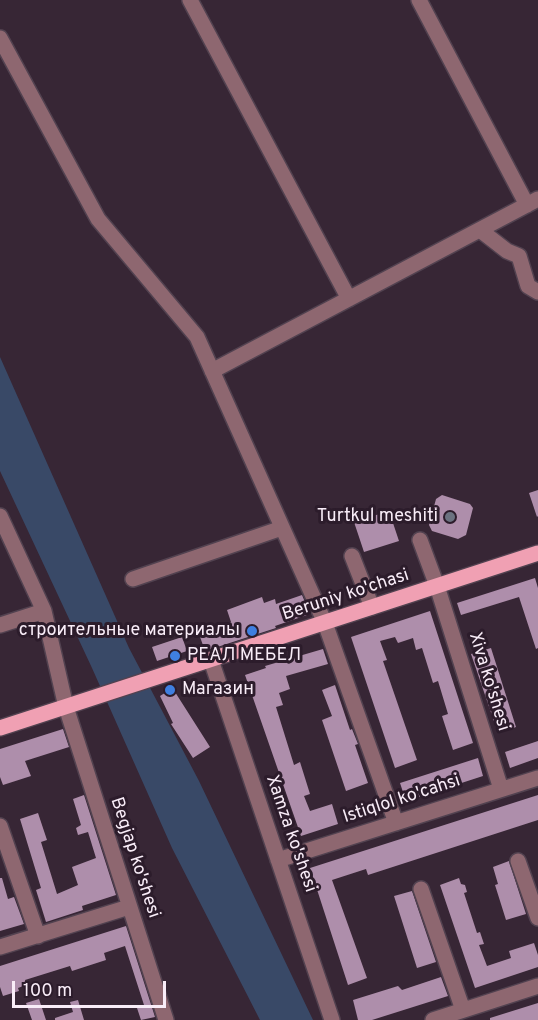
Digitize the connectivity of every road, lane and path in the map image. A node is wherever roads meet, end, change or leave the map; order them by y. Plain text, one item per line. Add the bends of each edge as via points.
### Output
1 (190, 0) edge
2 (418, 0) edge
3 (0, 38) edge
4 (533, 202) edge
5 (480, 230) junction
6 (538, 292) edge
7 (349, 299) junction
8 (212, 371) junction
9 (0, 516) edge
10 (282, 528) junction
11 (420, 540) dead end
12 (538, 553) edge
13 (352, 556) dead end
14 (133, 579) dead end
15 (437, 586) junction
16 (372, 608) junction
17 (44, 611) junction
18 (325, 623) junction
19 (0, 625) edge
20 (211, 660) junction
21 (66, 706) junction
22 (0, 728) edge
23 (538, 778) edge
24 (501, 789) junction
25 (396, 823) junction
26 (0, 826) edge
27 (278, 860) junction
28 (518, 861) dead end
29 (421, 889) dead end
30 (129, 907) junction
31 (538, 918) edge
32 (38, 936) junction
33 (0, 947) edge
34 (538, 986) edge
35 (463, 1010) junction
36 (166, 1020) edge
37 (332, 1020) edge
38 (432, 1020) edge

1 - 7 street
2 - 4 street
3 - 8 street via 98,219 197,337
4 - 5 street
5 - 6 street via 519,256 528,286
5 - 7 street
7 - 8 street
8 - 10 street
9 - 17 street, Begjap ko'shesi
10 - 14 street
10 - 18 street
11 - 15 street, Xiva ko'shesi
12 - 15 main road, Beruniy ko'chasi
13 - 16 street
15 - 16 main road, Beruniy ko'chasi
15 - 24 street, Xiva ko'shesi
16 - 18 main road, Beruniy ko'chasi
17 - 19 street
17 - 21 street, Begjap ko'shesi
18 - 20 main road, Beruniy ko'chasi
18 - 25 street
20 - 21 main road, Beruniy ko'chasi
20 - 27 street, Xamza ko'shesi
21 - 22 main road
21 - 30 street, Begjap ko'shesi
23 - 24 street, Istiqlol ko'cahsi
24 - 25 street, Istiqlol ko'cahsi
25 - 27 street, Istiqlol ko'cahsi
26 - 32 street
27 - 37 street, Xamza ko'shesi
28 - 31 street
29 - 35 street
30 - 32 street
30 - 36 street, Begjap ko'shesi
32 - 33 street
34 - 35 street
35 - 38 street

